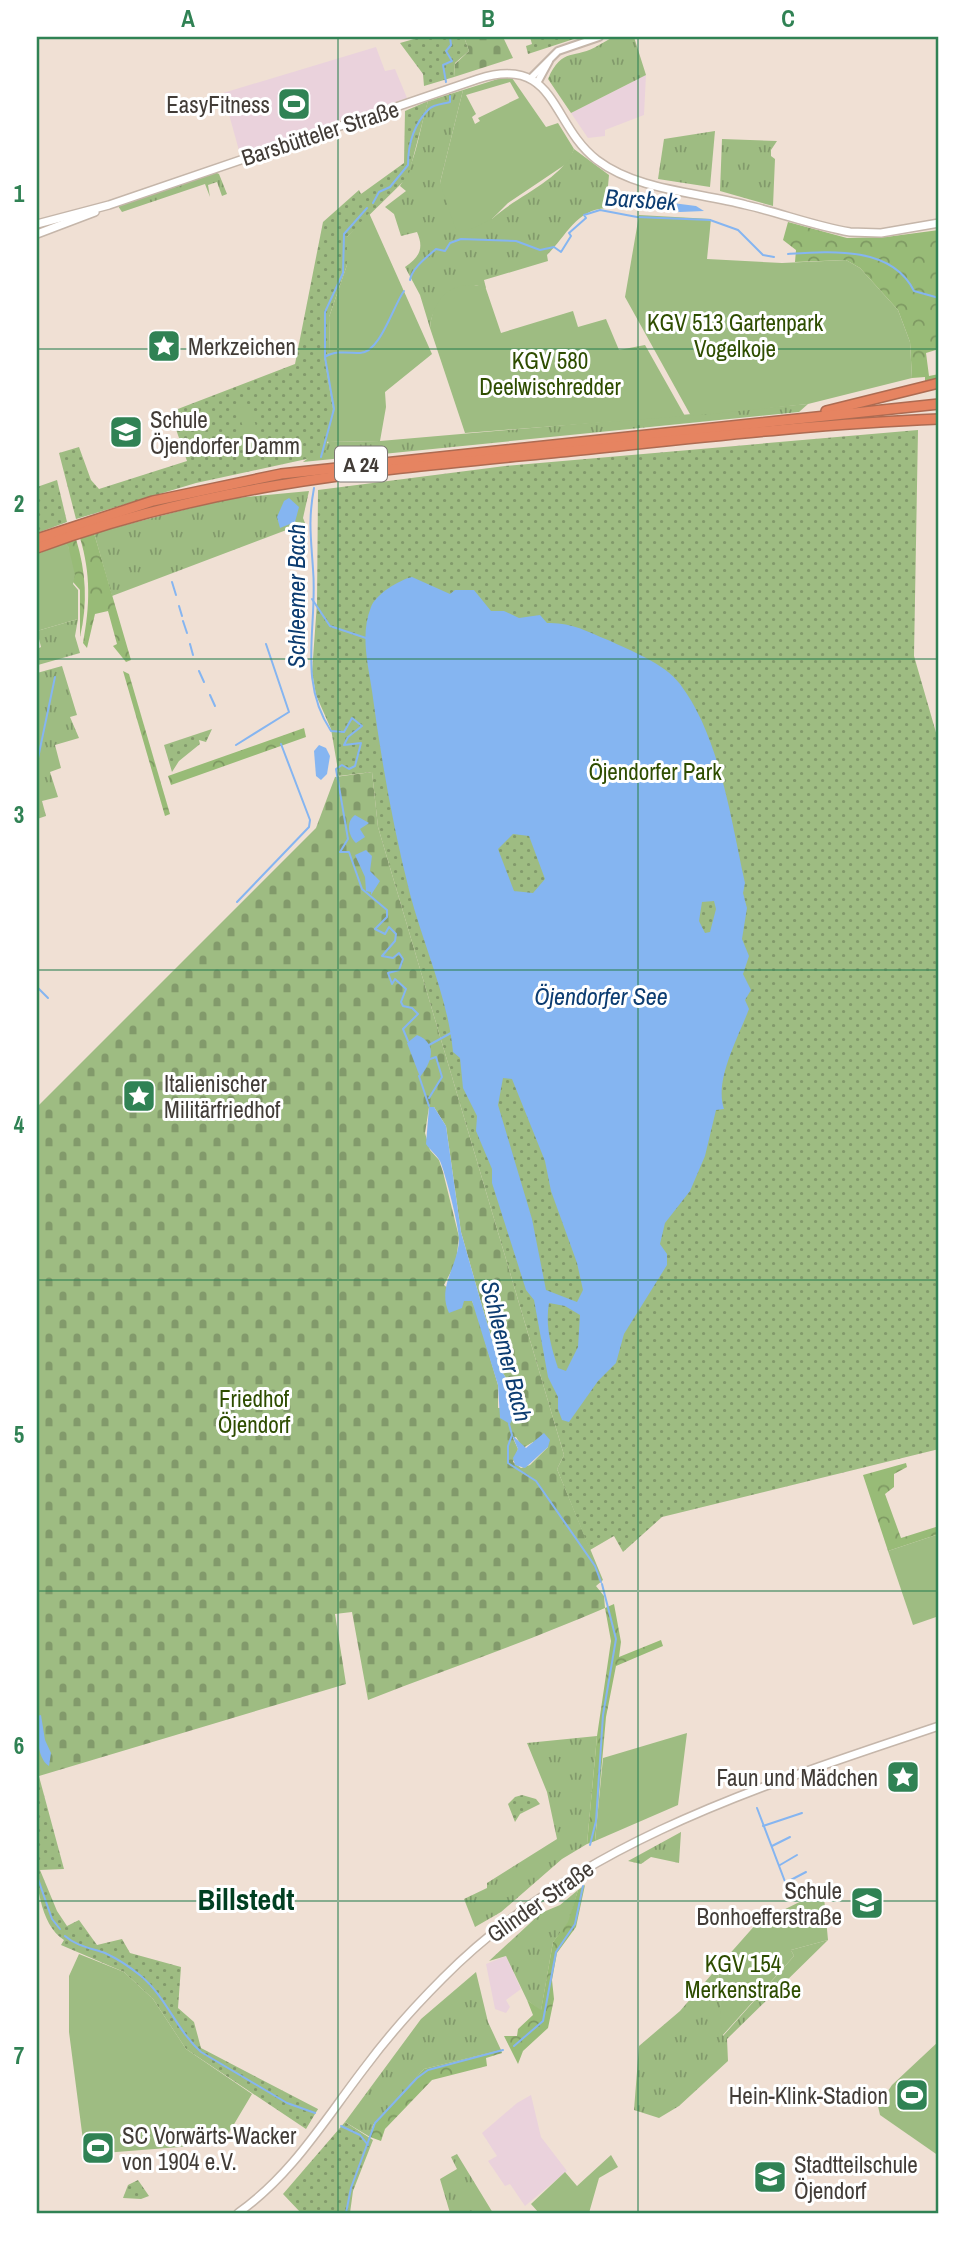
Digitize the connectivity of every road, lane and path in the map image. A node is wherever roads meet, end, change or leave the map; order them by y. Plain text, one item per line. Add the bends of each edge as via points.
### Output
1 (599, 37) edge
2 (534, 80) junction
3 (109, 205) junction
4 (939, 223) edge
5 (37, 224) edge
6 (37, 234) edge
7 (939, 383) edge
8 (939, 404) edge
9 (939, 419) edge
10 (779, 421) junction
11 (37, 539) edge
12 (37, 548) edge
13 (939, 1726) edge
14 (237, 2213) edge

1 - 2 street via 558,51
2 - 3 main road, Barsbütteler Straße via 507,72 485,77
2 - 4 main road via 586,149 614,171 636,180 840,230 881,233
3 - 5 main road, Barsbütteler Straße
3 - 6 main road, Barsbütteler Straße
7 - 10 highway, A 24
8 - 10 highway, A 24
9 - 12 highway, A 24 via 807,425 314,477 169,506
10 - 11 highway, A 24 via 281,474 153,501
13 - 14 main road, Glinder Straße via 717,1803 612,1852 549,1891 486,1938 442,1979 375,2054 295,2162

